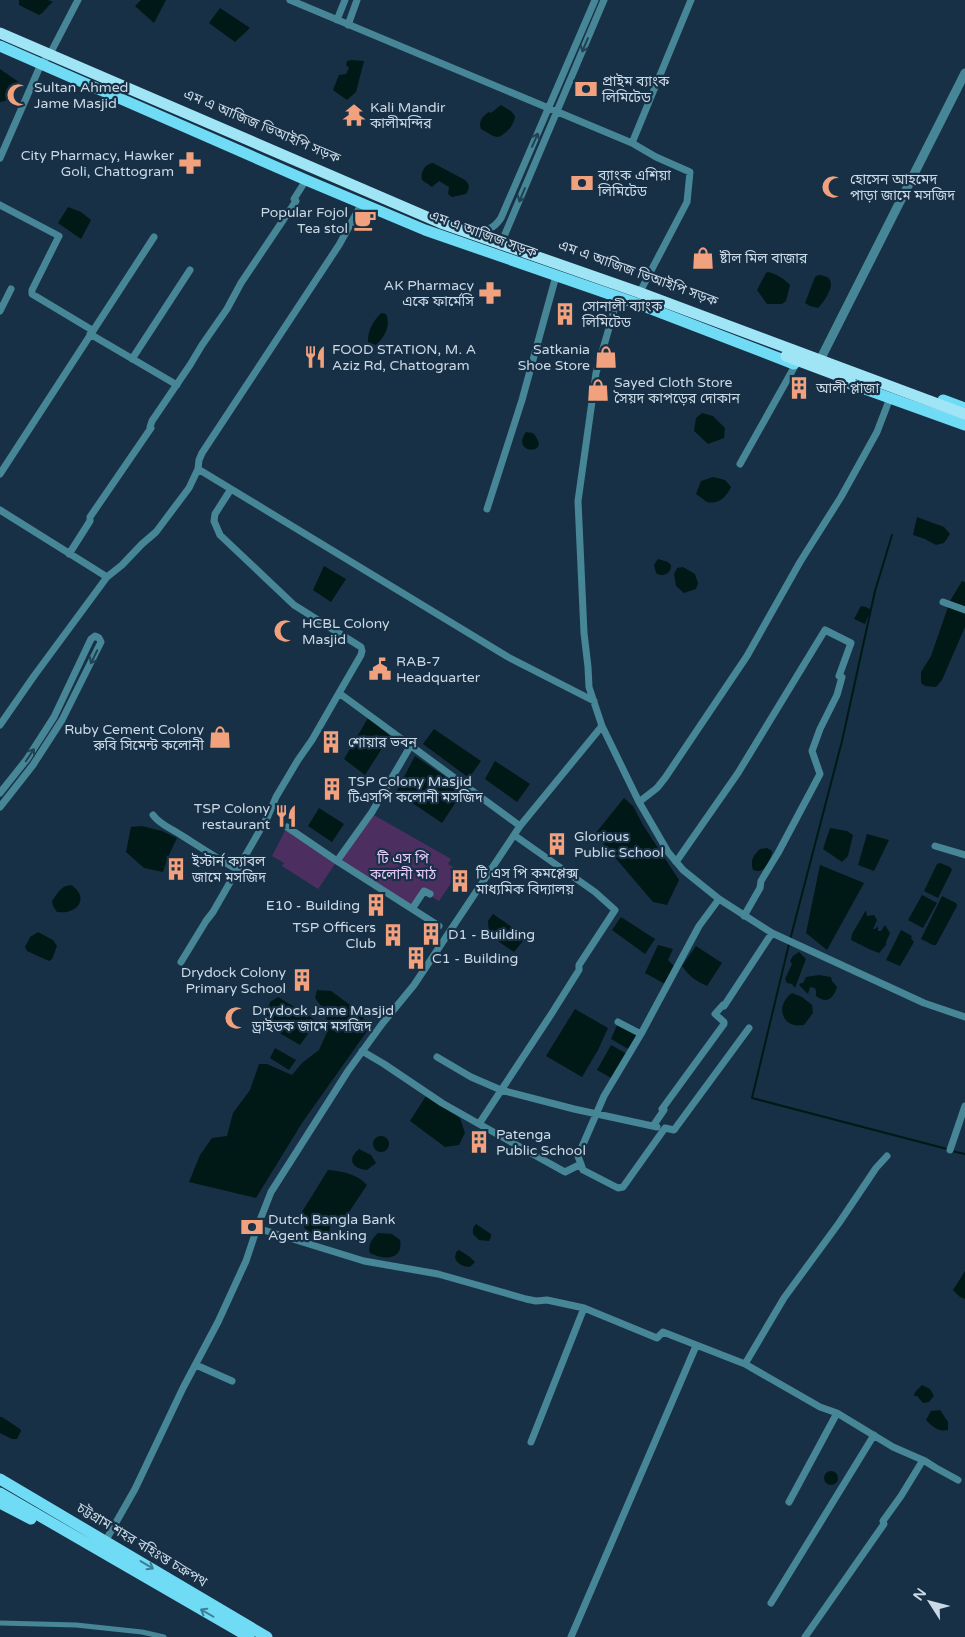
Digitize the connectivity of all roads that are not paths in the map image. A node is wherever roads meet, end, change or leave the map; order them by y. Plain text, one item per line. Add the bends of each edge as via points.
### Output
1 (78, 0) edge
2 (290, 0) edge
3 (346, 0) edge
4 (357, 0) edge
5 (595, 0) edge
6 (604, 0) edge
7 (691, 0) edge
8 (337, 20) junction
9 (348, 25) junction
10 (0, 29) edge
11 (0, 33) edge
12 (0, 41) edge
13 (0, 46) edge
14 (51, 52) junction
15 (40, 64) junction
16 (965, 72) edge
17 (549, 108) junction
18 (556, 111) junction
19 (632, 143) junction
20 (0, 158) edge
21 (306, 180) junction
22 (362, 203) junction
23 (0, 205) edge
24 (473, 230) junction
25 (154, 237) dead end
26 (503, 240) junction
27 (497, 255) junction
28 (190, 270) dead end
29 (556, 276) junction
30 (642, 288) junction
31 (11, 289) dead end
32 (618, 297) junction
33 (0, 311) edge
34 (91, 332) junction
35 (821, 357) junction
36 (132, 359) junction
37 (796, 364) junction
38 (815, 371) junction
39 (177, 384) junction
40 (890, 398) junction
41 (965, 408) edge
42 (965, 414) edge
43 (965, 421) edge
44 (965, 425) edge
45 (740, 464) dead end
46 (198, 469) junction
47 (0, 474) edge
48 (231, 489) junction
49 (487, 509) dead end
50 (0, 510) edge
51 (69, 554) junction
52 (107, 577) junction
53 (944, 602) dead end
54 (965, 610) edge
55 (339, 693) junction
56 (594, 701) junction
57 (0, 725) edge
58 (602, 726) junction
59 (411, 745) junction
60 (0, 793) edge
61 (639, 802) junction
62 (0, 807) edge
63 (153, 815) dead end
64 (520, 826) junction
65 (287, 827) dead end
66 (514, 835) junction
67 (935, 846) dead end
68 (965, 855) edge
69 (337, 861) junction
70 (676, 862) junction
71 (238, 870) junction
72 (430, 894) dead end
73 (719, 899) junction
74 (412, 909) junction
75 (744, 916) junction
76 (439, 926) dead end
77 (772, 934) junction
78 (181, 962) dead end
79 (965, 1017) edge
80 (618, 1022) dead end
81 (749, 1028) dead end
82 (641, 1034) junction
83 (362, 1051) junction
84 (438, 1058) dead end
85 (501, 1090) junction
86 (965, 1106) edge
87 (596, 1114) junction
88 (479, 1124) junction
89 (653, 1126) junction
90 (665, 1128) junction
91 (950, 1150) dead end
92 (887, 1156) dead end
93 (581, 1164) junction
94 (257, 1228) junction
95 (584, 1308) junction
96 (696, 1346) junction
97 (745, 1364) junction
98 (196, 1365) junction
99 (232, 1381) dead end
100 (837, 1413) junction
101 (874, 1435) junction
102 (531, 1442) dead end
103 (922, 1460) junction
104 (0, 1473) edge
105 (0, 1479) edge
106 (958, 1480) dead end
107 (0, 1492) edge
108 (789, 1502) dead end
109 (0, 1503) edge
110 (94, 1533) junction
111 (106, 1540) junction
112 (107, 1555) junction
113 (771, 1603) dead end
114 (0, 1623) edge
115 (164, 1637) edge
116 (249, 1637) edge
117 (268, 1637) edge
118 (571, 1637) edge
119 (806, 1637) edge

1 - 14 street
2 - 8 street
3 - 8 street
4 - 9 street
5 - 17 street
6 -> 18 street
7 - 19 street
8 - 9 street
9 - 17 street
10 - 14 main road, এম এ আজিজ ভিআইপি সড়ক
11 - 42 highway via 441,224 638,292
12 - 43 highway via 438,230 651,304
13 - 15 main road, এম এ আজিজ সড়ক
14 - 15 street
14 - 24 main road, এম এ আজিজ ভিআইপি সড়ক
15 - 20 street
15 - 21 main road, এম এ আজিজ সড়ক
16 - 35 street
17 - 18 street
24 -> 17 street via 487,230 496,226 501,218
18 - 19 street
18 -> 26 street
19 - 30 street via 690,172 688,202
21 - 22 main road, এম এ আজিজ সড়ক
21 - 39 street via 294,199 296,201
22 - 27 main road, এম এ আজিজ সড়ক via 425,230
22 - 46 street via 339,245 202,454
23 - 34 street via 59,236 32,294
24 - 26 main road, এম এ আজিজ ভিআইপি সড়ক
25 - 34 street
26 - 27 street
26 - 30 main road, এম এ আজিজ ভিআইপি সড়ক
27 - 29 main road, এম এ আজিজ সড়ক
28 - 36 street
29 - 32 main road, এম এ আজিজ সড়ক
29 - 49 street via 522,400
30 - 35 main road, এম এ আজিজ ভিআইপি সড়ক
31 - 33 street
32 - 37 main road, এম এ আজিজ সড়ক
32 - 56 street via 596,373 578,501 584,634 589,687
34 - 36 street
34 - 47 street
35 - 38 street
35 - 41 main road, এম এ আজিজ ভিআইপি সড়ক
36 - 39 street
37 - 38 main road, এম এ আজিজ সড়ক
37 - 45 street
38 - 40 main road, এম এ আজিজ সড়ক
39 - 51 street
40 - 44 main road, এম এ আজিজ সড়ক
40 - 61 street via 856,472 747,656 665,778
46 - 48 street
46 - 52 street via 189,488 156,532
48 - 55 street via 215,514 214,521 220,535 294,605 361,647 361,655
48 - 56 street via 500,652
50 - 51 street
51 - 52 street
52 - 57 street
53 - 54 street
55 - 59 street
55 - 71 street via 276,797
56 - 58 street
58 - 61 street
58 - 64 street
59 - 64 street
59 - 69 street via 372,812
60 -> 62 street via 54,717 91,638 99,638 101,642 62,720
61 - 70 street
63 - 71 street
64 - 66 street
65 - 69 street
66 - 83 street via 414,985
66 - 85 street via 595,892 615,910
67 - 68 street
69 - 74 street
70 - 73 street
70 - 75 street via 738,773 825,630 851,643 839,676 842,677 837,695 812,751 820,774
71 - 78 street
72 - 74 street via 424,891
73 - 75 street
73 - 82 street via 699,926
74 - 76 street
75 - 77 street
77 - 79 street via 924,1003
77 - 89 street via 724,1006 715,1014 724,1024
80 - 82 street
81 - 90 street via 674,1130
82 - 87 street
83 - 88 street via 442,1104
83 - 94 street via 272,1192
84 - 85 street
85 - 87 street
85 - 88 street
86 - 91 street
87 - 89 street
87 - 93 street via 580,1148
88 - 93 street via 565,1172
89 - 90 street
90 - 93 street via 623,1187 618,1188 583,1170
92 - 97 street via 784,1298
94 - 95 street via 364,1261 438,1274 526,1299
94 - 98 street via 246,1262
95 - 96 street via 657,1338 663,1332
95 - 102 street
96 - 97 street
96 - 118 street
97 - 100 street via 820,1407
98 - 99 street
98 - 111 street
100 - 101 street
100 - 108 street
101 - 103 street
101 - 113 street
103 - 106 street
103 - 119 street via 884,1524
104 - 110 main road
105 - 110 main road, চট্টগ্রাম শহর বহিঃস্ত চক্রপথ
107 - 112 main road
109 - 112 main road
110 - 111 main road, চট্টগ্রাম শহর বহিঃস্ত চক্রপথ
111 -> 117 main road, চট্টগ্রাম শহর বহিঃস্ত চক্রপথ
116 -> 112 main road, চট্টগ্রাম শহর বহিঃস্ত চক্রপথ
114 - 115 street via 76,1625

